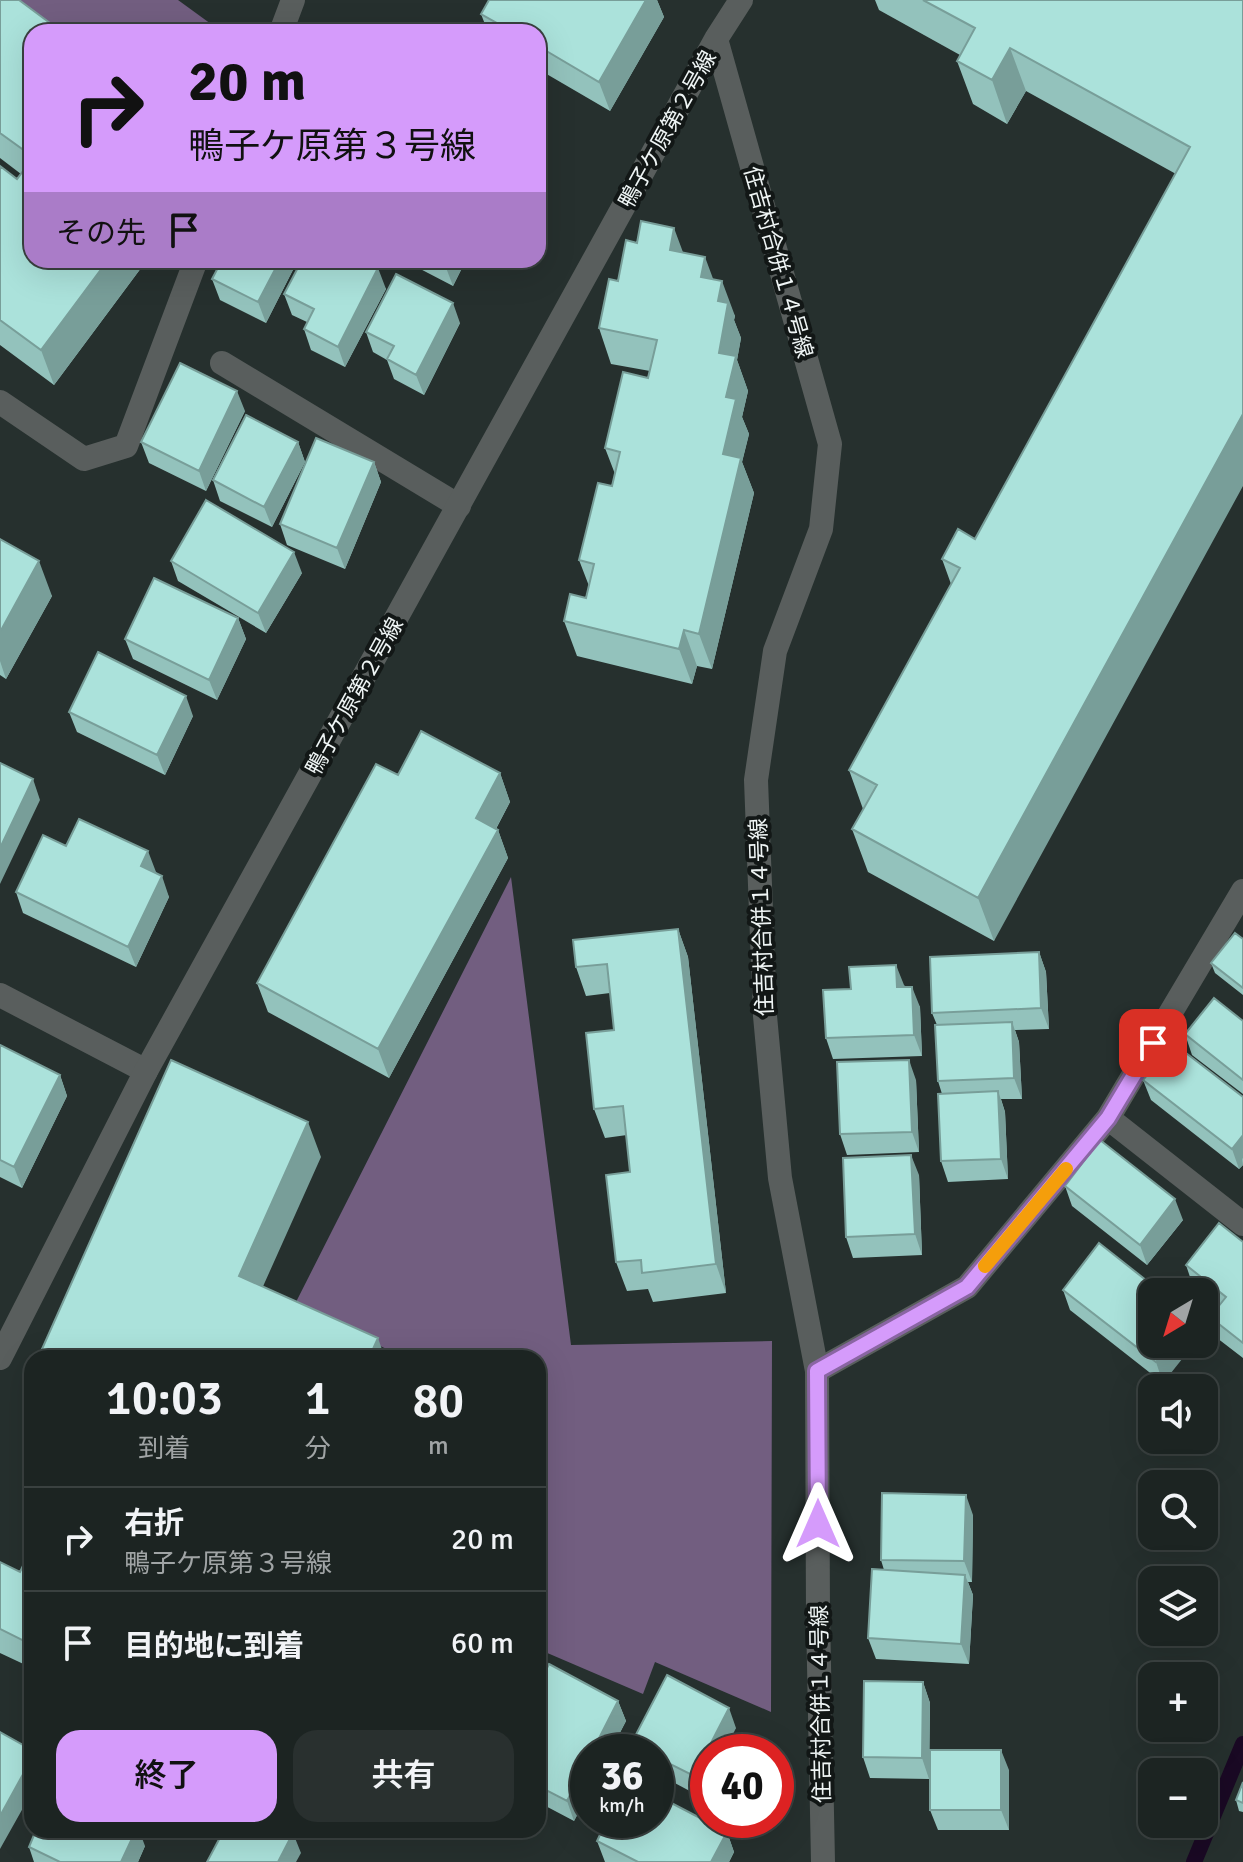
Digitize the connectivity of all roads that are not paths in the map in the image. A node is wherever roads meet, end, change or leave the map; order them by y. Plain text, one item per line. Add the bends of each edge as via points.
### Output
1 (293, 0) edge
2 (741, 0) edge
3 (284, 24) edge
4 (716, 39) junction
5 (193, 268) edge
6 (222, 363) dead end
7 (0, 402) edge
8 (459, 506) junction
9 (1243, 891) edge
10 (0, 995) edge
11 (146, 1071) junction
12 (1108, 1118) junction
13 (1243, 1224) edge
14 (0, 1358) edge
15 (817, 1371) junction
16 (823, 1862) edge

1 - 3 street
2 - 4 street
4 - 8 street, 鴨子ケ原第２号線
4 - 15 street, 住吉村合併１４号線 via 830,444 821,529 775,651 756,780 765,1016 780,1178
5 - 7 street via 126,446 84,459
6 - 8 street
8 - 11 street, 鴨子ケ原第２号線
9 - 12 street
10 - 11 street
11 - 14 street, 鴨子ケ原第２号線
12 - 13 street
12 - 15 street via 967,1287
15 - 16 street, 住吉村合併１４号線

